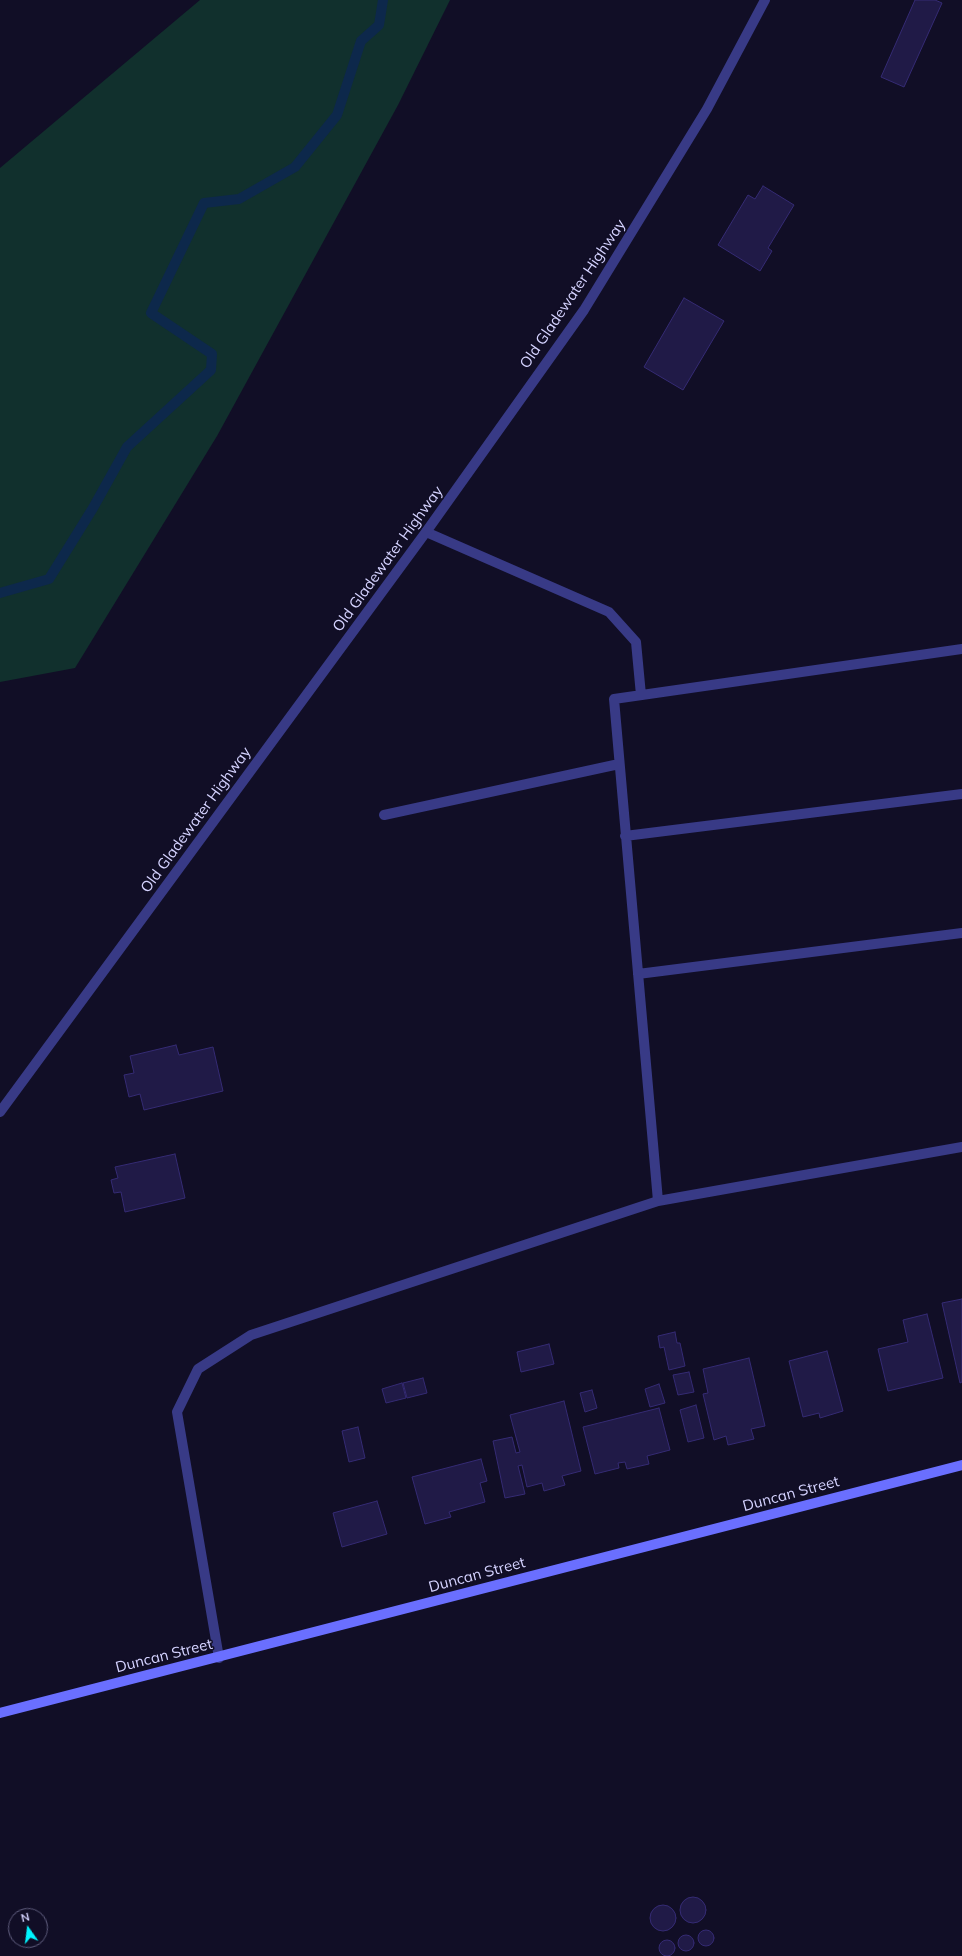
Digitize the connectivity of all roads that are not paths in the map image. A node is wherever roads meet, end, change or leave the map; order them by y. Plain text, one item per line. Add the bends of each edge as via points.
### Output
1 (765, 0) edge
2 (426, 532) junction
3 (962, 649) edge
4 (641, 696) junction
5 (619, 764) junction
6 (962, 794) edge
7 (384, 815) dead end
8 (625, 836) junction
9 (962, 932) edge
10 (638, 974) junction
11 (0, 1112) edge
12 (962, 1147) edge
13 (658, 1201) junction
14 (962, 1465) edge
15 (219, 1658) junction
16 (0, 1713) edge

1 - 2 street, Old Gladewater Highway via 707,109 584,310
2 - 4 street via 609,612 636,642
2 - 11 street, Old Gladewater Highway
3 - 4 street
4 - 5 street via 614,699
5 - 7 street
5 - 8 street
6 - 8 street
8 - 10 street
9 - 10 street
10 - 13 street
12 - 13 street
13 - 15 street via 251,1335 198,1369 177,1412
14 - 15 street, Duncan Street
15 - 16 street, Duncan Street

